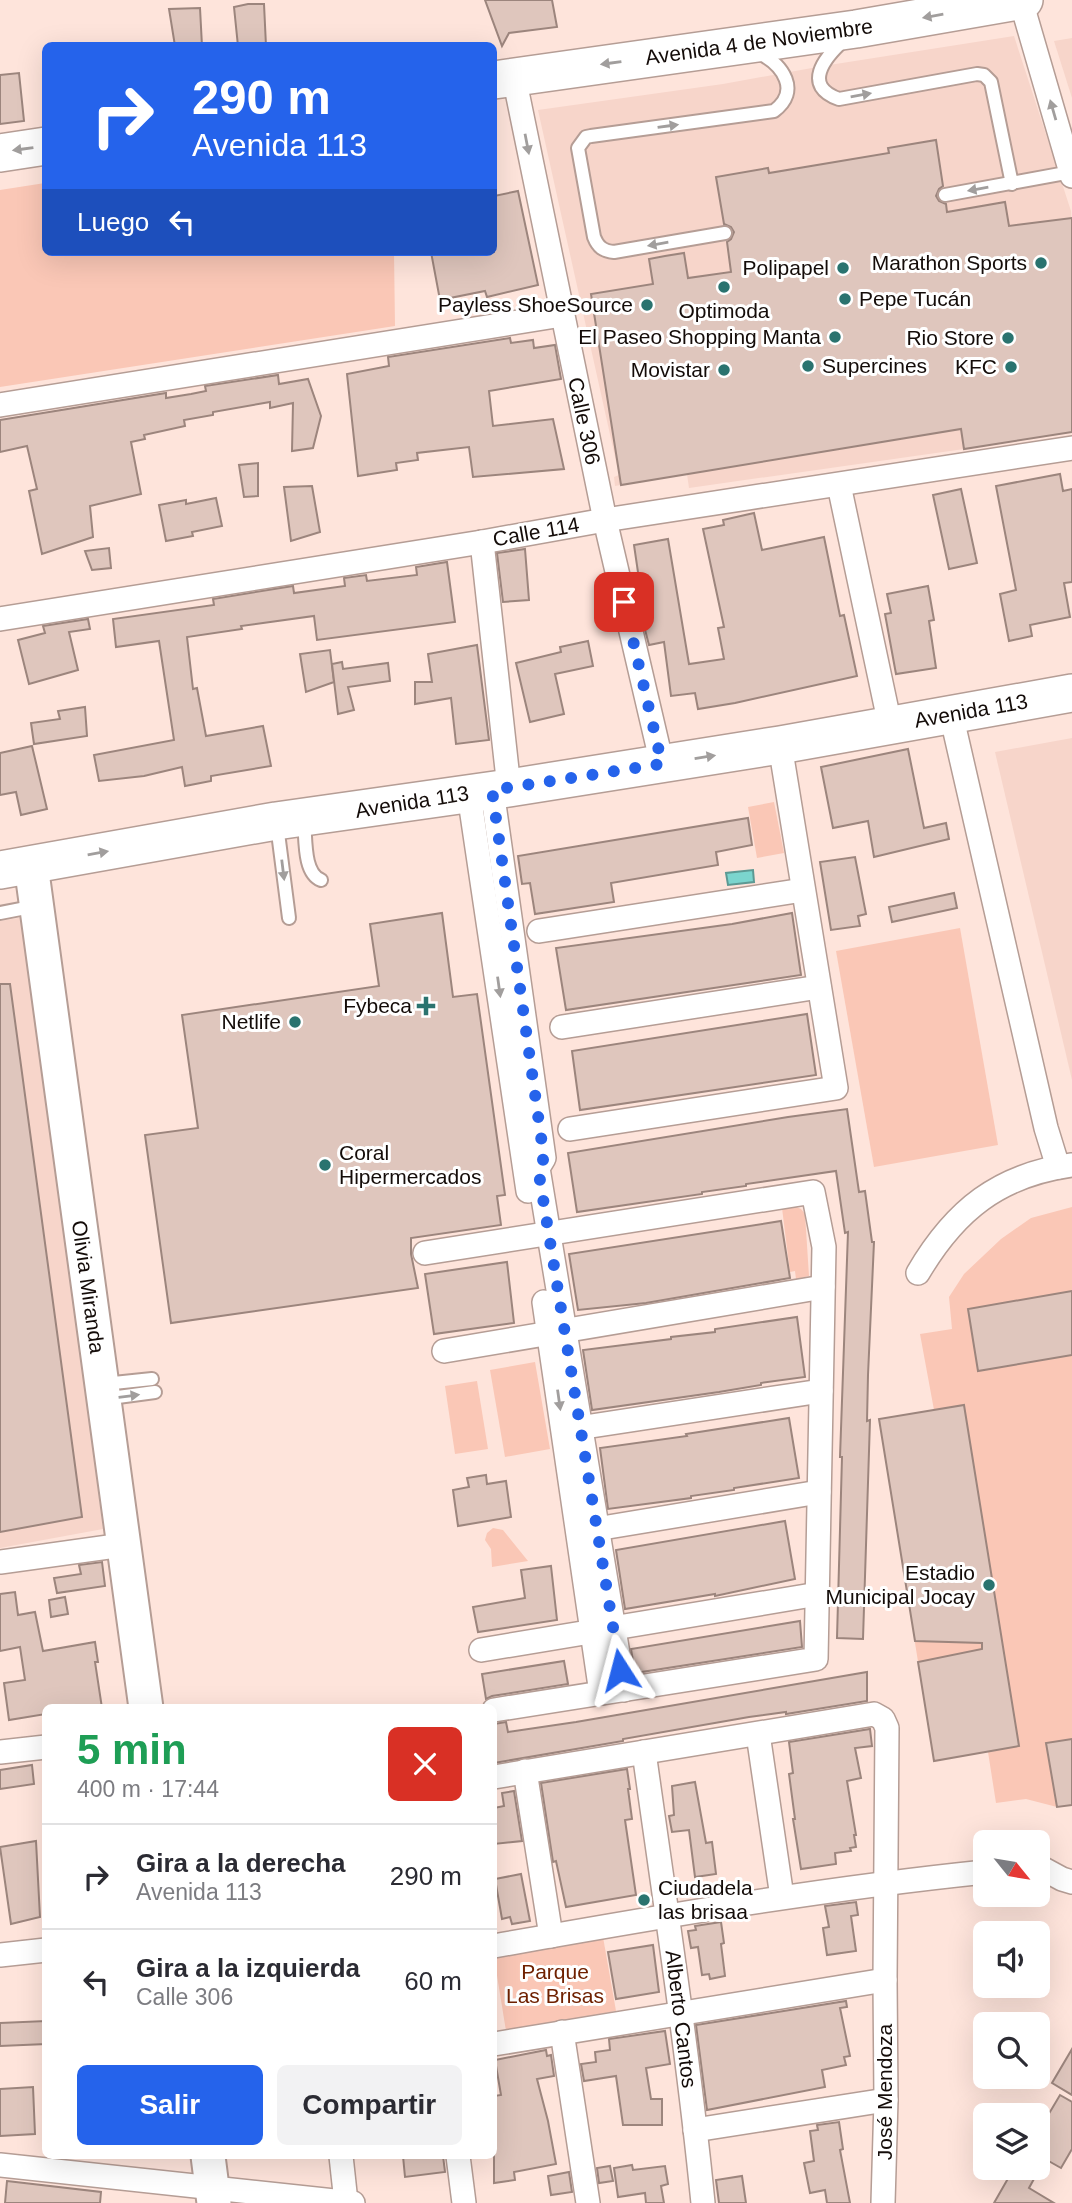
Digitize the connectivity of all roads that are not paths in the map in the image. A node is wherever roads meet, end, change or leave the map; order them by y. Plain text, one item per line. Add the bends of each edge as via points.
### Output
1 (1023, 0) edge
2 (856, 29) junction
3 (740, 45) junction
4 (504, 78) edge
5 (42, 147) edge
6 (0, 153) edge
7 (1071, 174) edge
8 (1012, 184) junction
9 (945, 195) dead end
10 (725, 233) dead end
11 (562, 316) junction
12 (0, 405) edge
13 (1072, 448) edge
14 (839, 485) junction
15 (605, 520) junction
16 (482, 542) junction
17 (0, 619) edge
18 (1072, 693) edge
19 (951, 714) junction
20 (890, 725) junction
21 (780, 745) junction
22 (662, 764) junction
23 (490, 791) junction
24 (290, 820) junction
25 (16, 868) edge
26 (321, 880) dead end
27 (803, 890) junction
28 (37, 906) junction
29 (0, 913) edge
30 (289, 918) dead end
31 (539, 931) dead end
32 (820, 987) junction
33 (562, 1027) dead end
34 (570, 1129) dead end
35 (1065, 1166) edge
36 (542, 1234) junction
37 (425, 1252) dead end
38 (918, 1273) dead end
39 (824, 1287) junction
40 (557, 1331) junction
41 (444, 1351) dead end
42 (152, 1379) dead end
43 (102, 1391) junction
44 (821, 1391) junction
45 (155, 1392) dead end
46 (572, 1430) junction
47 (820, 1492) junction
48 (588, 1531) junction
49 (123, 1545) junction
50 (0, 1562) edge
51 (818, 1594) junction
52 (603, 1630) junction
53 (481, 1650) dead end
54 (612, 1692) junction
55 (145, 1704) edge
56 (497, 1710) edge
57 (758, 1734) junction
58 (42, 1747) edge
59 (0, 1752) edge
60 (643, 1752) junction
61 (525, 1771) junction
62 (497, 1776) edge
63 (973, 1872) edge
64 (1050, 1872) edge
65 (887, 1882) junction
66 (1072, 1882) edge
67 (782, 1898) junction
68 (667, 1916) junction
69 (551, 1936) junction
70 (497, 1945) edge
71 (42, 1950) edge
72 (0, 1955) edge
73 (885, 1980) junction
74 (680, 2014) junction
75 (562, 2032) junction
76 (497, 2043) edge
77 (886, 2101) junction
78 (695, 2130) junction
79 (208, 2159) edge
80 (342, 2159) edge
81 (458, 2159) edge
82 (0, 2165) edge
83 (213, 2196) edge
84 (350, 2202) edge
85 (464, 2203) edge
86 (588, 2203) edge
87 (703, 2203) edge
88 (883, 2203) edge

1 -> 2 main road, Avenida 4 de Noviembre
7 -> 1 street
2 - 3 main road, Avenida 4 de Noviembre
2 -> 8 lane via 822,66 818,77 826,94 839,99 984,75 991,82
3 -> 4 main road, Avenida 4 de Noviembre
10 -> 3 lane via 614,252 602,249 594,237 578,148 591,136 774,111 788,90 783,74 773,61
4 -> 11 street, Calle 306
5 -> 6 main road
7 - 8 lane
8 -> 9 lane
11 - 12 street
11 - 15 street, Calle 306
13 - 14 street, Calle 114
14 - 15 street, Calle 114
14 - 20 street
15 - 16 street, Calle 114
15 - 22 street, Calle 306
16 - 17 street, Calle 114
16 - 23 street
18 - 19 main road, Avenida 113
19 - 20 main road, Avenida 113
19 - 35 street via 1046,1128
20 - 21 main road, Avenida 113
22 -> 21 main road, Avenida 113
21 - 27 street
22 - 23 main road, Avenida 113
23 - 24 main road, Avenida 113
23 - 36 street via 519,1056 544,1158 538,1168
25 -> 24 main road, Avenida 113
24 - 26 lane via 310,872
24 -> 30 lane
25 - 28 street, Olivia Miranda
27 - 31 street
27 - 32 street
28 - 29 lane
28 - 43 street, Olivia Miranda
32 - 33 street
32 - 34 street via 836,1088
35 - 38 street via 1013,1180 975,1204 943,1235
36 - 37 street
36 - 39 street via 813,1192 824,1247
36 - 40 street
39 - 40 street
39 - 44 street
40 - 41 street
40 - 46 street
42 - 43 lane
43 -> 45 lane
43 - 49 street, Olivia Miranda
44 - 46 street
44 - 47 street
46 - 48 street
47 - 48 street
47 - 51 street
48 - 52 street
49 - 50 street
49 - 55 street, Olivia Miranda
51 - 52 street
51 - 54 street via 816,1659
52 - 53 street
52 - 54 street
54 - 56 street
57 - 60 street
57 - 65 street, José Mendoza via 874,1714 883,1719 887,1728
57 - 67 street
58 - 59 street
60 - 61 street
60 - 68 street, Alberto Cantos
61 - 62 street
61 - 69 street
63 - 65 street
64 - 66 street
65 - 67 street
65 - 73 street, José Mendoza
67 - 68 street
68 - 69 street
68 - 74 street, Alberto Cantos
69 - 70 street
71 - 72 street
73 - 74 street
73 - 77 street, José Mendoza
74 - 75 street
74 - 78 street, Alberto Cantos
75 - 76 street
75 - 86 street
77 - 78 street
77 - 88 street, José Mendoza
78 - 87 street, Alberto Cantos
79 - 83 street
80 - 84 street
81 - 85 street
82 - 83 street
83 - 84 street

